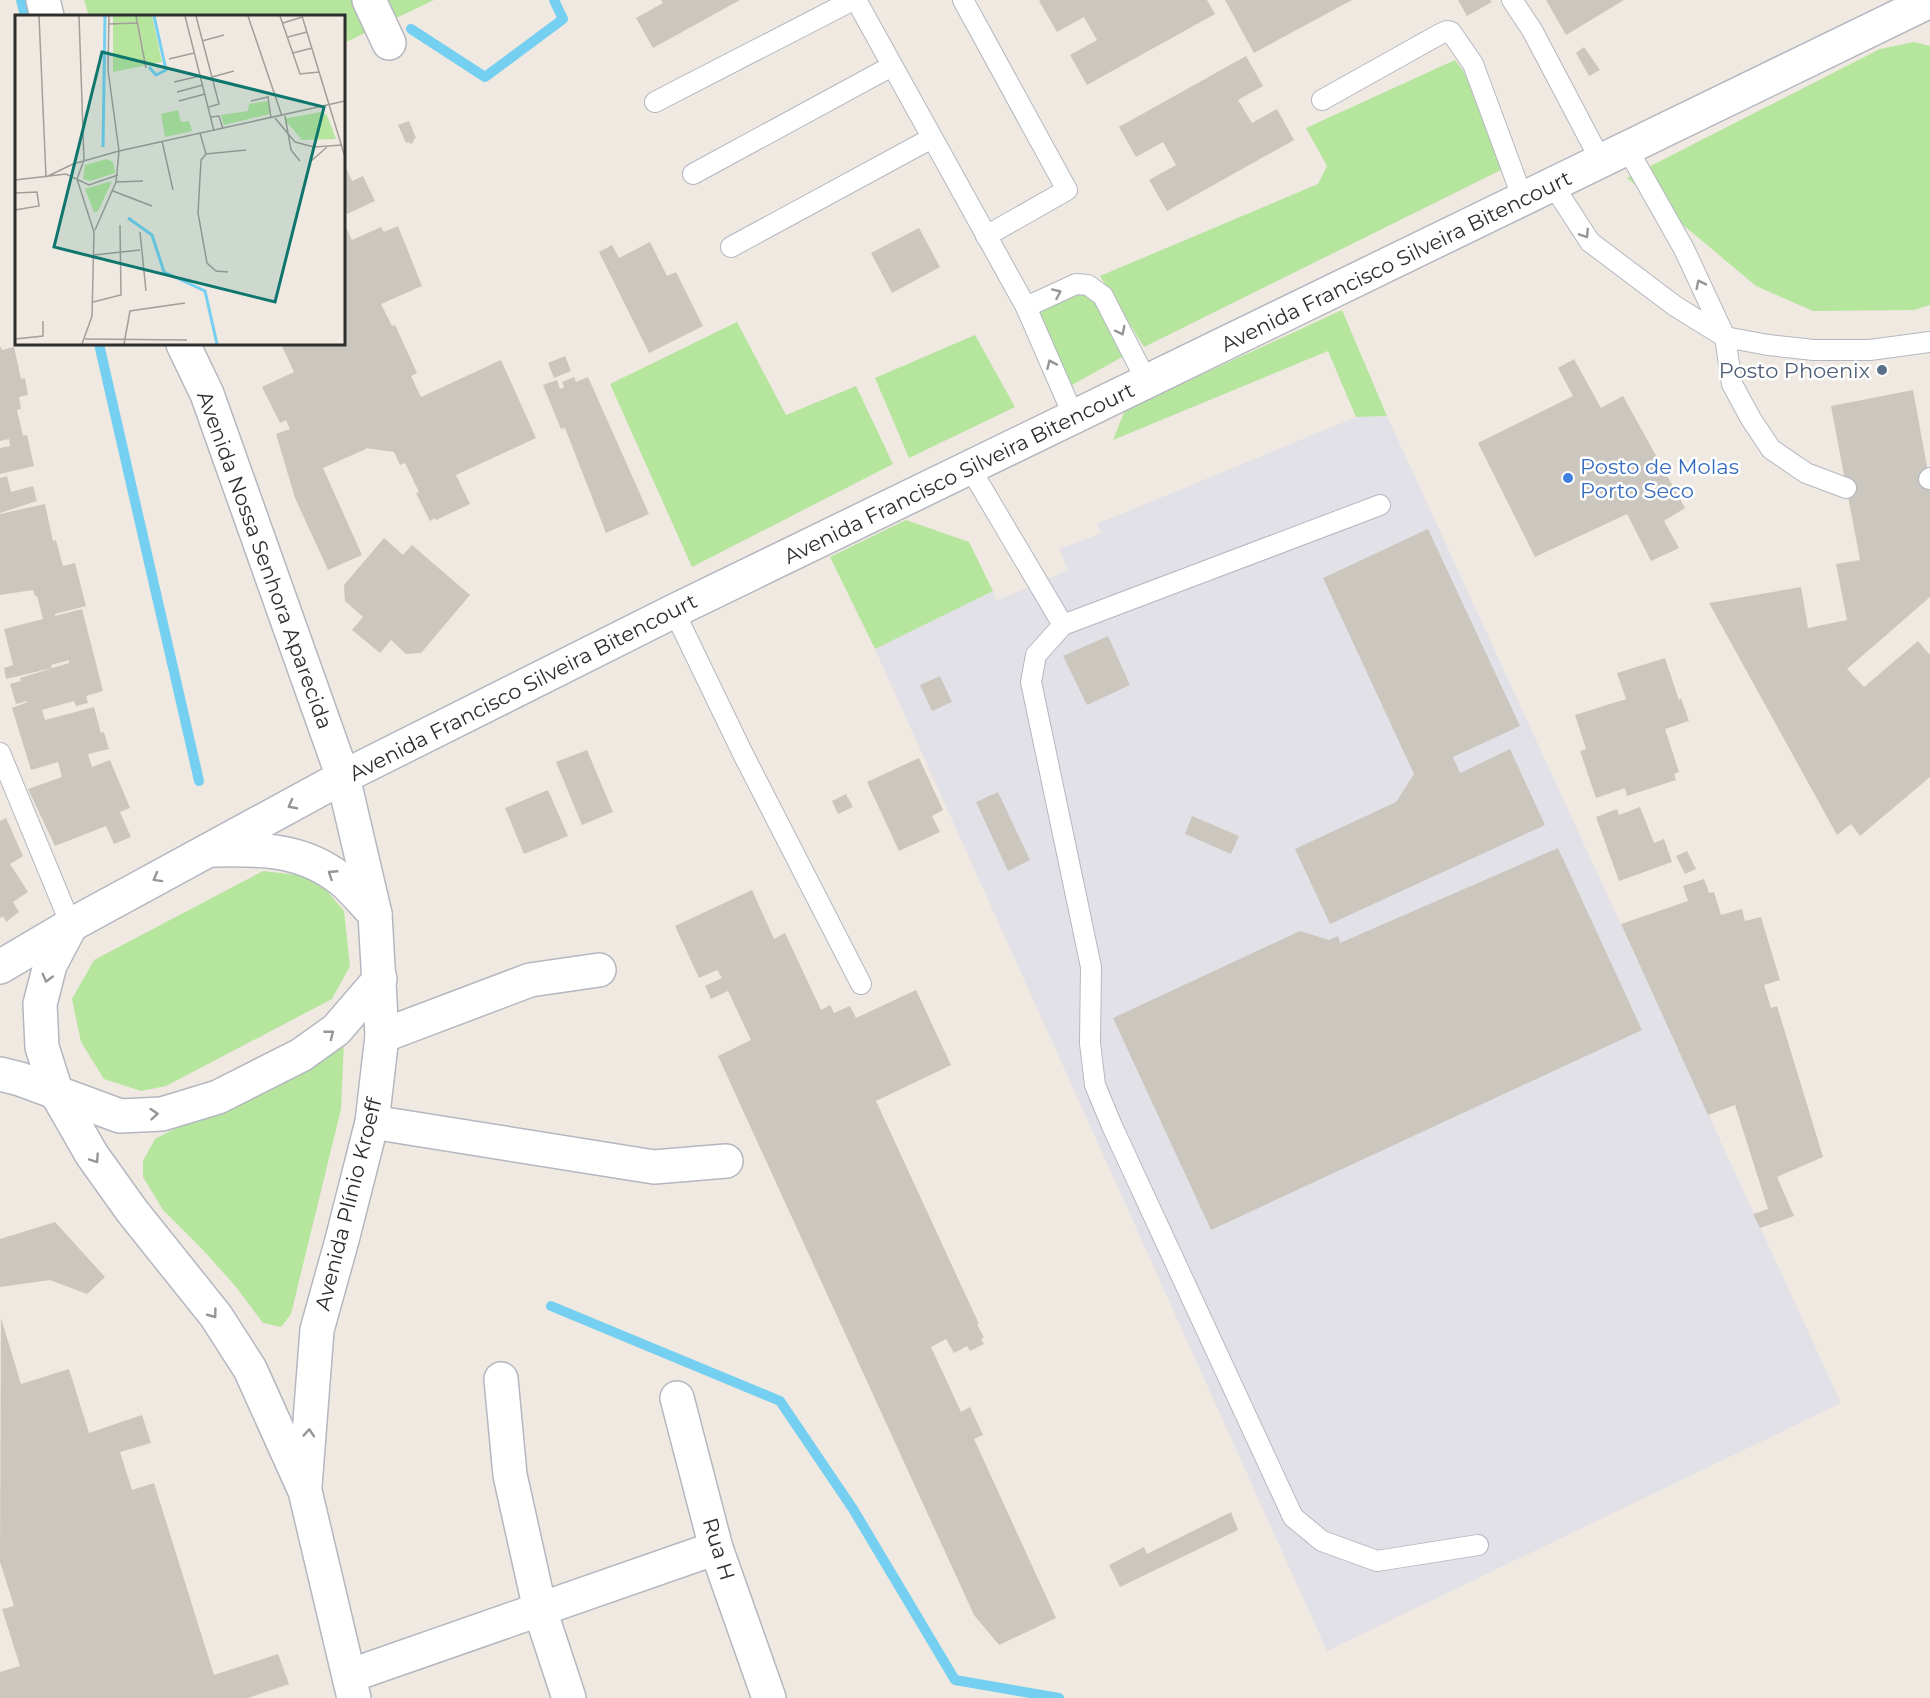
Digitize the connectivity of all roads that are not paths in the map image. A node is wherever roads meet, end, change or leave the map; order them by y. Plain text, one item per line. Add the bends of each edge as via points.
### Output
1 (43, 0) edge
2 (369, 0) edge
3 (854, 0) edge
4 (963, 0) edge
5 (1512, 0) edge
6 (1930, 2) edge
7 (47, 15) edge
8 (389, 43) dead end
9 (892, 66) junction
10 (1322, 100) dead end
11 (654, 102) dead end
12 (932, 138) junction
13 (1614, 155) junction
14 (693, 174) dead end
15 (1553, 185) junction
16 (1523, 199) junction
17 (986, 236) junction
18 (731, 247) dead end
19 (1026, 307) junction
20 (1725, 336) junction
21 (1930, 342) edge
22 (183, 345) edge
23 (1147, 382) junction
24 (1074, 417) junction
25 (970, 468) junction
26 (1846, 488) dead end
27 (1380, 505) dead end
28 (674, 611) junction
29 (1063, 625) junction
30 (0, 753) edge
31 (344, 777) junction
32 (208, 850) junction
33 (375, 914) junction
34 (71, 925) junction
35 (0, 968) edge
36 (599, 970) dead end
37 (380, 980) junction
38 (861, 984) dead end
39 (382, 1036) junction
40 (0, 1074) edge
41 (57, 1094) junction
42 (372, 1122) junction
43 (726, 1161) dead end
44 (501, 1379) dead end
45 (677, 1398) dead end
46 (305, 1491) junction
47 (1478, 1545) dead end
48 (716, 1548) junction
49 (540, 1610) junction
50 (352, 1687) edge
51 (569, 1698) edge
52 (769, 1698) edge

1 - 7 main road
2 - 8 main road
3 - 9 lane
3 - 11 lane
4 - 17 lane via 1067,190
5 - 13 lane
6 - 13 main road, Avenida Francisco Silveira Bitencourt
9 - 12 lane
9 - 14 lane
10 - 16 lane via 1440,34 1452,32 1473,64
12 - 17 lane
12 - 18 lane
13 - 15 main road, Avenida Francisco Silveira Bitencourt
20 -> 13 lane via 1684,249
15 - 16 main road, Avenida Francisco Silveira Bitencourt
15 -> 20 lane via 1590,242 1674,306
16 - 23 main road, Avenida Francisco Silveira Bitencourt
17 - 19 lane
19 -> 23 lane via 1076,284 1088,285 1102,296
24 -> 19 lane
20 - 21 lane via 1814,350 1870,350
20 - 26 lane via 1732,384 1772,448 1806,473
22 - 31 main road, Avenida Nossa Senhora Aparecida via 207,393
23 - 24 main road, Avenida Francisco Silveira Bitencourt
24 - 25 main road, Avenida Francisco Silveira Bitencourt
25 - 28 main road, Avenida Francisco Silveira Bitencourt
25 - 29 lane
27 - 29 lane
28 - 31 main road, Avenida Francisco Silveira Bitencourt
28 - 38 lane
29 - 47 lane via 1036,656 1031,682 1091,967 1090,1043 1095,1085 1112,1126 1293,1517 1322,1541 1377,1561
30 - 34 lane
31 -> 32 main road, Avenida Francisco Silveira Bitencourt
31 - 33 main road, Avenida Plínio Kroeff
33 -> 32 main road via 341,880 308,859 266,849
32 -> 34 main road, Avenida Francisco Silveira Bitencourt
33 - 37 main road, Avenida Plínio Kroeff
34 - 35 main road, Avenida Francisco Silveira Bitencourt
34 -> 41 main road, Avenida Plínio Kroeff via 50,965 40,1004 42,1047
36 - 39 main road via 530,980
37 - 39 main road, Avenida Plínio Kroeff
41 -> 37 main road via 120,1116 162,1114 218,1097 301,1054 336,1030
39 - 42 main road, Avenida Plínio Kroeff
40 - 41 main road
41 -> 46 main road, Avenida Plínio Kroeff via 92,1155 216,1316 250,1369
42 - 43 main road via 654,1167
46 -> 42 main road, Avenida Plínio Kroeff via 317,1330
44 - 49 main road via 510,1475
45 - 48 main road, Rua H
46 - 50 main road, Avenida Plínio Kroeff
48 - 49 main road
48 - 52 main road, Rua H
49 - 50 main road
49 - 51 main road

